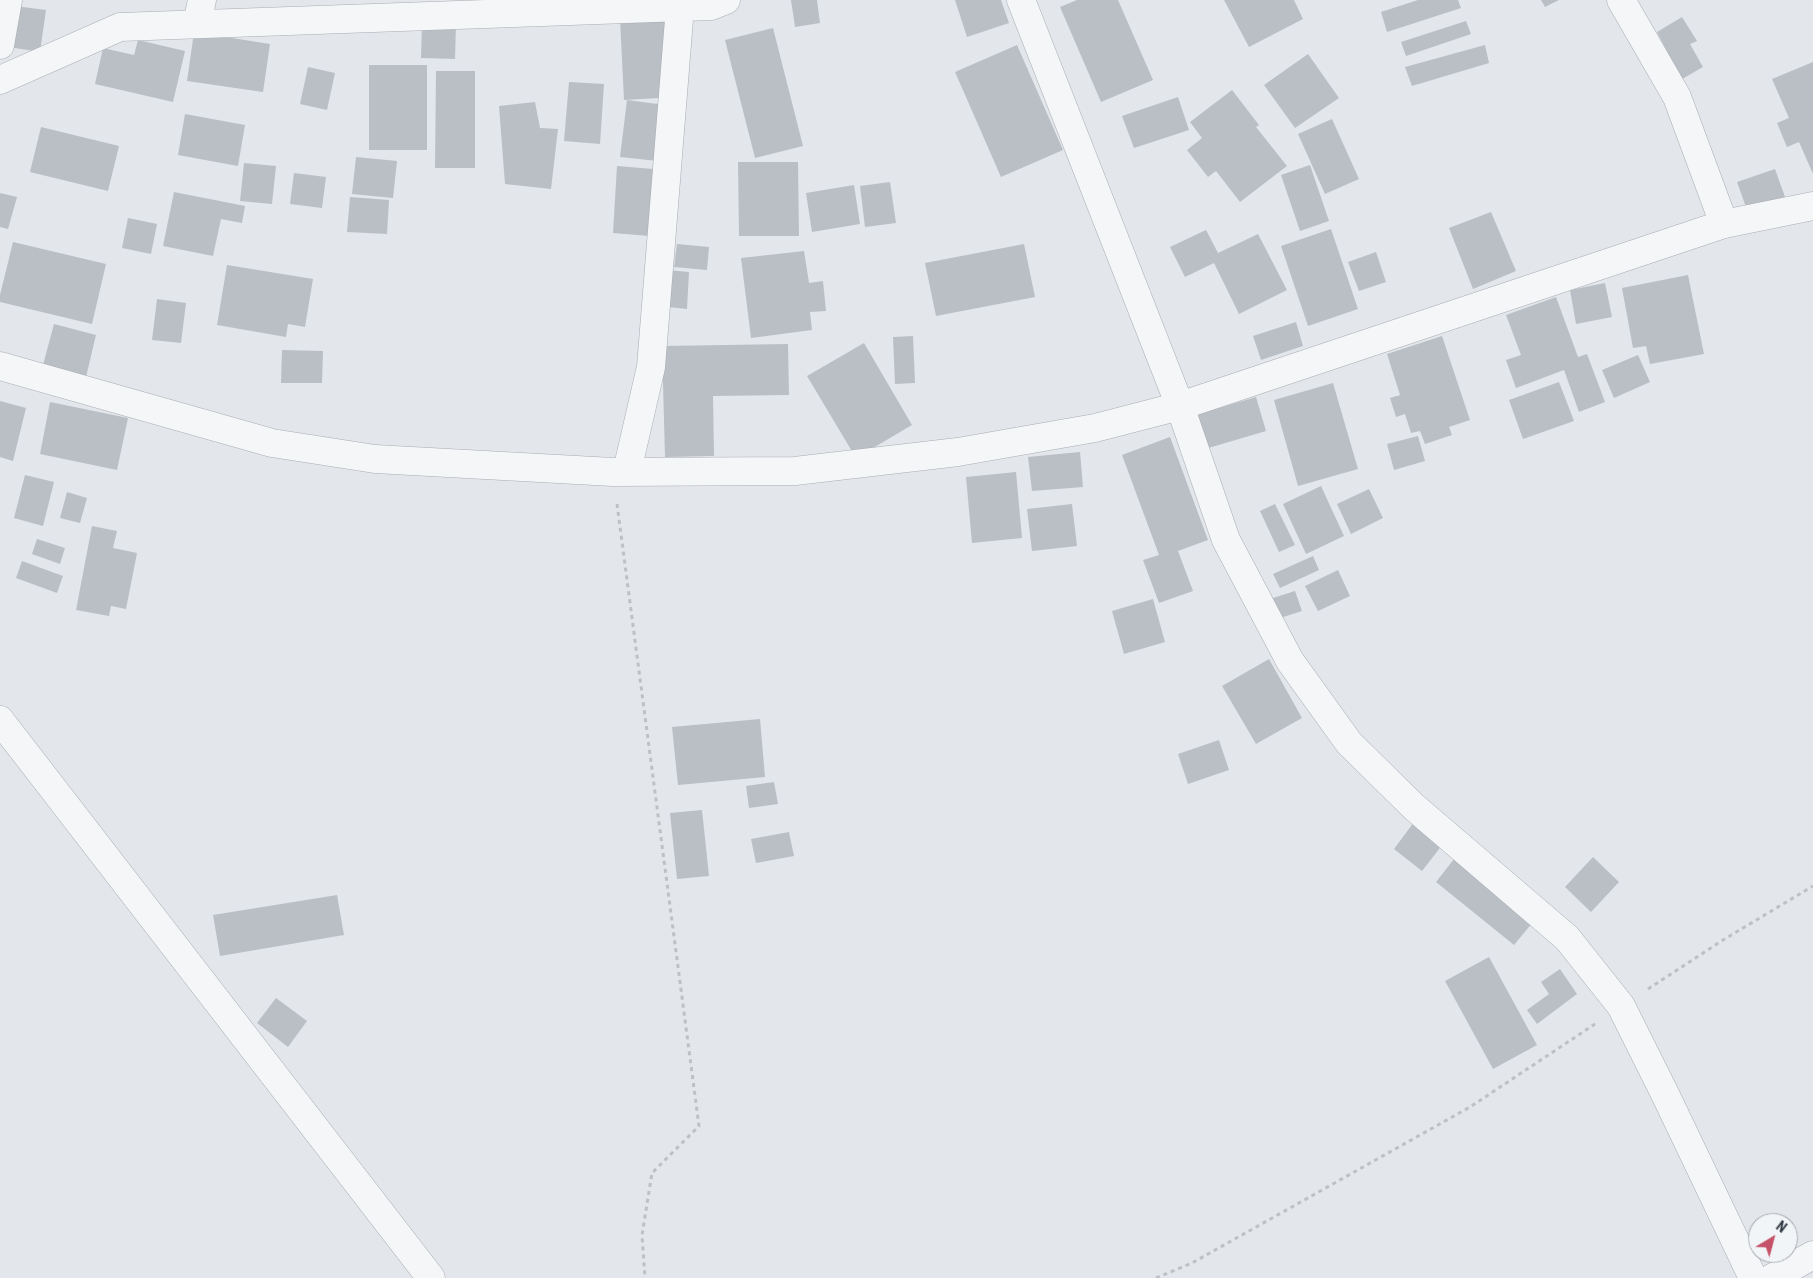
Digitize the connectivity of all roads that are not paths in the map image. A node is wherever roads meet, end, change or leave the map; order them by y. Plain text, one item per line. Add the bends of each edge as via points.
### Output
1 (8, 0) edge
2 (726, 0) edge
3 (1021, 0) edge
4 (1621, 0) edge
5 (680, 7) junction
6 (200, 12) edge
7 (0, 45) edge
8 (0, 80) edge
9 (1813, 206) edge
10 (1724, 224) junction
11 (0, 366) edge
12 (1180, 406) junction
13 (620, 472) junction
14 (0, 720) edge
15 (1813, 1255) edge
16 (431, 1278) edge
17 (1753, 1278) edge
18 (1772, 1278) edge

1 - 7 street
2 - 5 street via 711,6
3 - 12 street
4 - 10 street via 1678,97
5 - 6 street
5 - 13 street via 651,367
6 - 8 street via 120,27
9 - 10 street
10 - 12 street
11 - 13 street via 272,442 375,459
12 - 13 street via 1095,428 958,452 795,471
12 - 17 street via 1226,540 1290,661 1349,743 1414,807 1567,938 1621,1006
14 - 16 street
15 - 18 street

